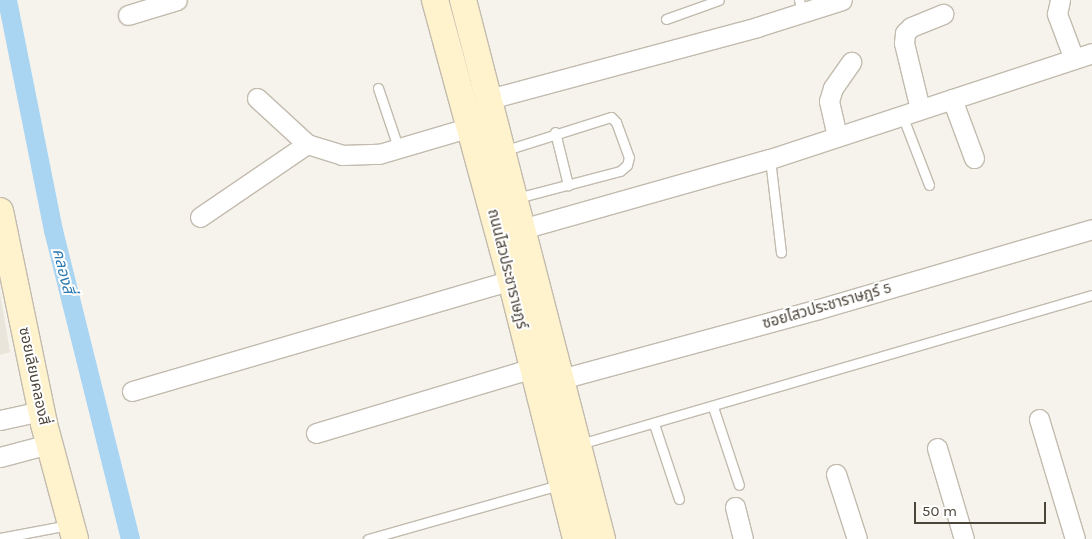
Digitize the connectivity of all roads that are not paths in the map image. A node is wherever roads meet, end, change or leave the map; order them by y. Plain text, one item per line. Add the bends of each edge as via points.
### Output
1 (177, 0) edge
2 (435, 0) edge
3 (463, 0) edge
4 (719, 0) edge
5 (842, 0) edge
6 (1060, 0) edge
7 (801, 6) edge
8 (943, 14) dead end
9 (128, 15) dead end
10 (666, 19) dead end
11 (1092, 54) edge
12 (1074, 59) junction
13 (851, 62) dead end
14 (378, 88) dead end
15 (257, 98) dead end
16 (952, 98) junction
17 (489, 99) junction
18 (920, 109) junction
19 (902, 115) junction
20 (470, 127) junction
21 (555, 132) junction
22 (837, 136) junction
23 (307, 144) junction
24 (398, 147) junction
25 (502, 151) junction
26 (974, 158) dead end
27 (770, 159) junction
28 (568, 185) junction
29 (929, 185) dead end
30 (514, 198) junction
31 (0, 210) edge
32 (200, 217) dead end
33 (1092, 229) edge
34 (522, 230) junction
35 (781, 252) dead end
36 (6, 274) edge
37 (511, 280) junction
38 (1092, 295) edge
39 (532, 368) junction
40 (561, 379) junction
41 (132, 391) dead end
42 (714, 407) junction
43 (41, 412) junction
44 (1039, 419) dead end
45 (0, 420) edge
46 (654, 424) junction
47 (316, 433) dead end
48 (49, 444) junction
49 (937, 448) dead end
50 (579, 451) junction
51 (0, 457) edge
52 (559, 474) junction
53 (836, 474) dead end
54 (739, 484) dead end
55 (679, 499) dead end
56 (735, 507) dead end
57 (73, 532) edge
58 (0, 538) edge
59 (368, 539) edge
60 (576, 539) edge
61 (602, 539) edge
62 (743, 539) edge
63 (857, 539) edge
64 (964, 539) edge
65 (1075, 539) edge

1 - 9 street
2 - 20 main road, ถนนไสวประชาราษฎร์
3 - 17 main road, ถนนไสวประชาราษฎร์
4 - 10 lane
5 - 7 street
6 - 12 street via 1057,14
7 - 17 street
8 - 18 street via 910,27 905,33
11 - 12 street
12 - 16 street
13 - 22 street via 829,101
14 - 24 lane
15 - 23 street
16 - 18 street
16 - 26 street
17 - 25 main road, ถนนไสวประชาราษฎร์
18 - 19 street
19 - 22 street
19 - 29 lane
20 - 24 street
20 - 37 main road, ถนนไสวประชาราษฎร์
21 - 25 lane
21 - 28 lane
21 - 28 lane via 611,117 616,122 629,157 628,164 620,171
22 - 27 street
23 - 24 street via 359,157
23 - 32 street
25 - 30 main road, ถนนไสวประชาราษฎร์
27 - 34 street
27 - 35 lane
28 - 30 lane
30 - 34 main road, ถนนไสวประชาราษฎร์
31 - 36 main road, ซอยเลียบคลองสี่
33 - 40 street, ซอยไสวประชาราษฎร์ 5 via 819,309
34 - 40 main road, ถนนไสวประชาราษฎร์
36 - 43 main road, ซอยเลียบคลองสี่
37 - 39 main road, ถนนไสวประชาราษฎร์
37 - 41 street
38 - 42 lane
39 - 47 street
39 - 52 main road, ถนนไสวประชาราษฎร์
40 - 50 main road, ถนนไสวประชาราษฎร์
42 - 46 lane
42 - 54 lane
43 - 45 street
43 - 48 main road, ซอยเลียบคลองสี่
44 - 65 street
46 - 50 lane
46 - 55 lane
48 - 51 street
48 - 57 main road, ซอยเลียบคลองสี่
49 - 64 street
50 - 52 main road
50 - 61 main road, ถนนไสวประชาราษฎร์
52 - 59 lane
52 - 60 main road, ถนนไสวประชาราษฎร์
53 - 63 street
56 - 62 street
57 - 58 lane

